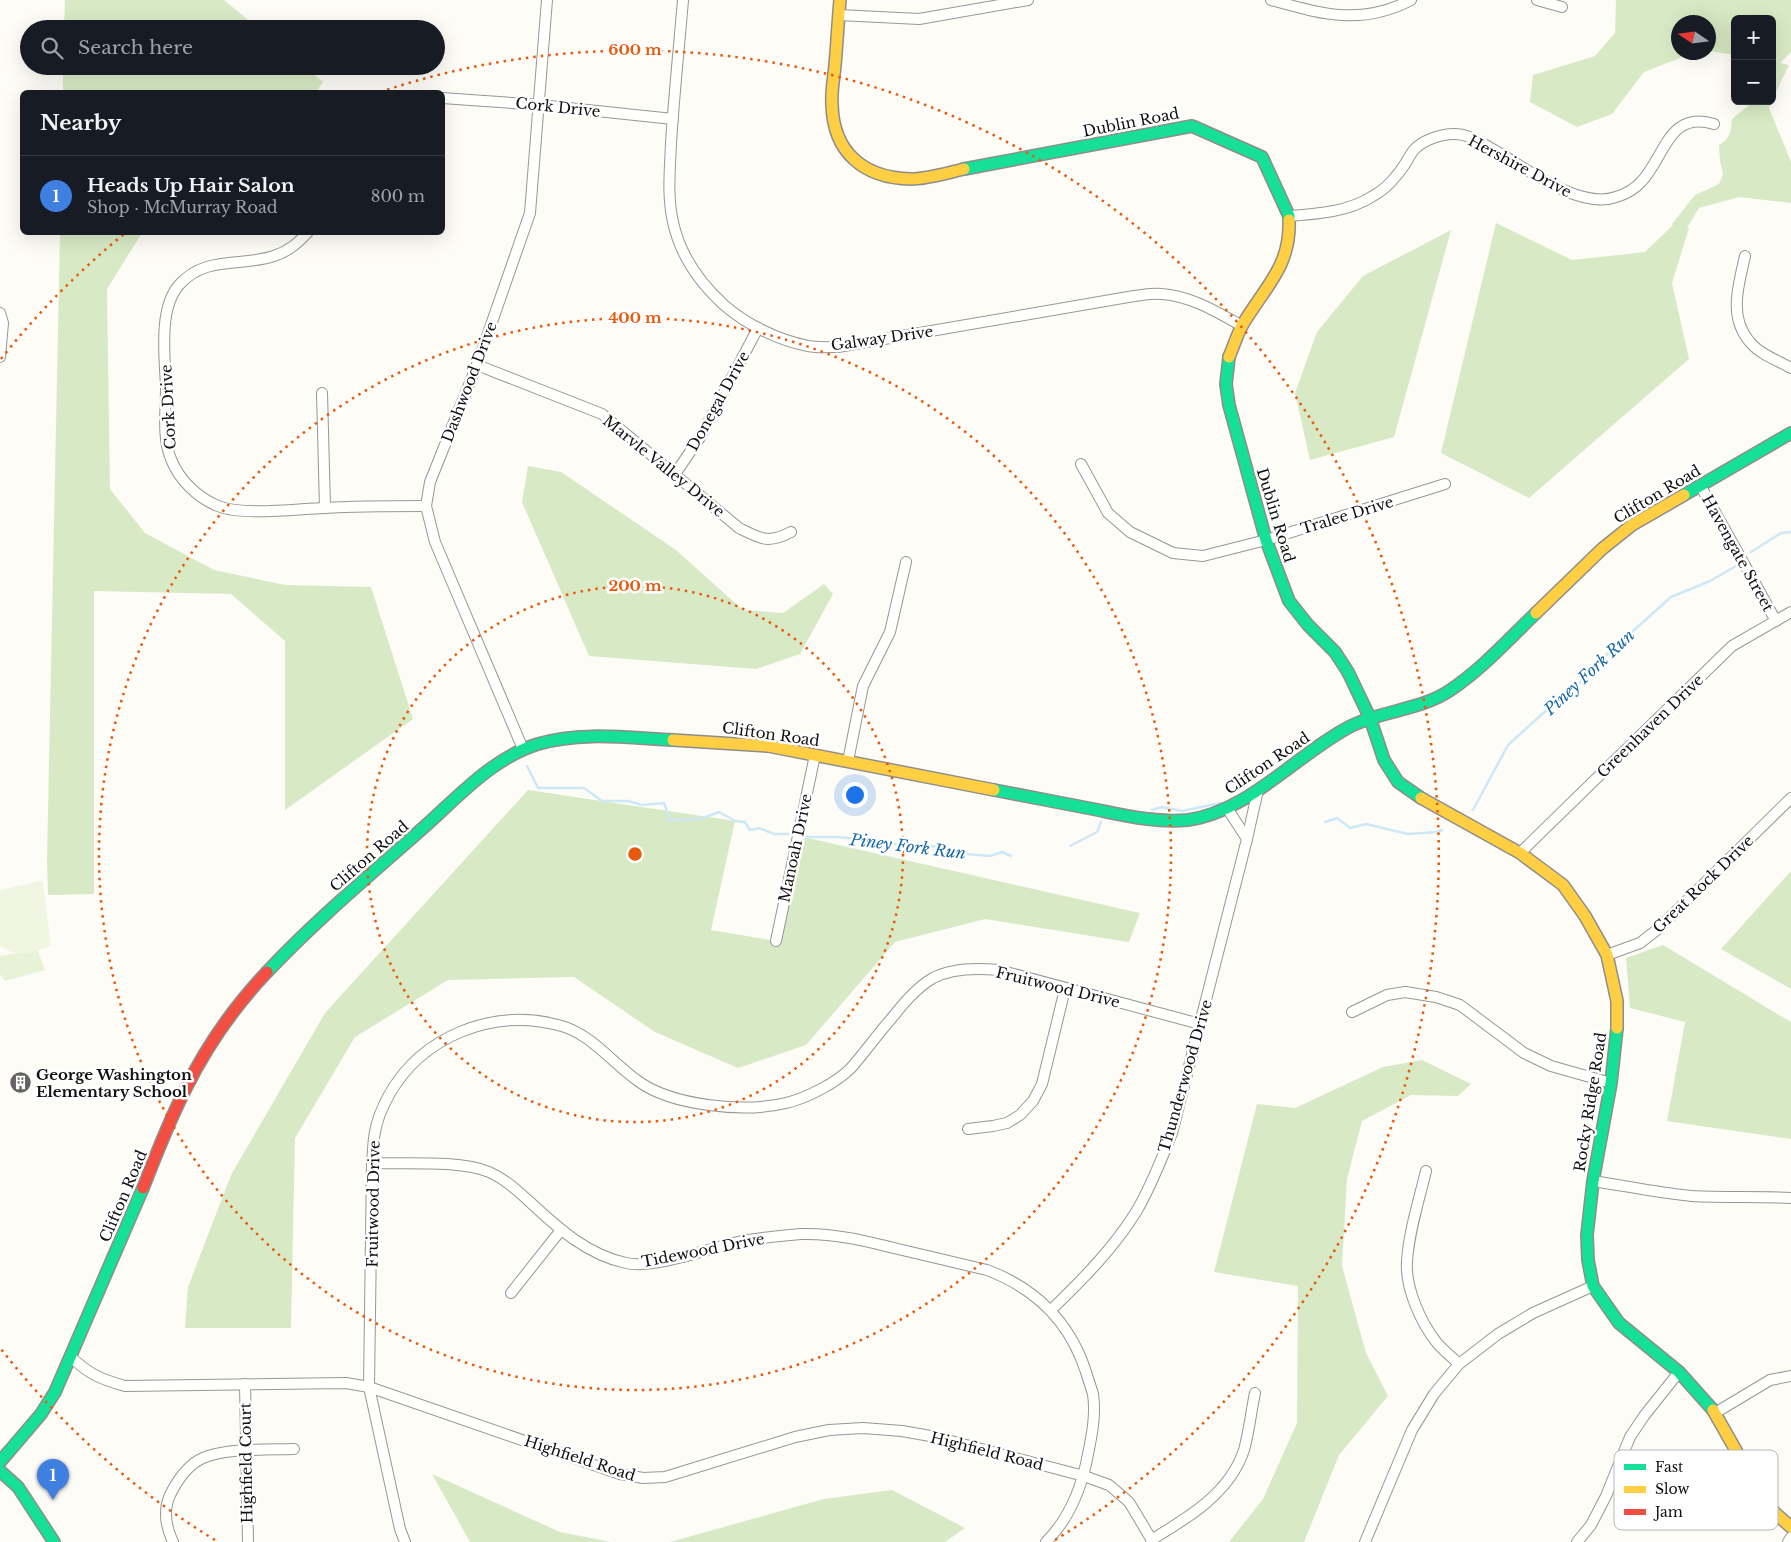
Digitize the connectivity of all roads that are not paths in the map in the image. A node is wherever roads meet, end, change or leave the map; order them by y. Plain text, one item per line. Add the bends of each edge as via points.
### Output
1 (547, 0) edge
2 (683, 0) edge
3 (840, 0) edge
4 (1028, 0) edge
5 (1271, 0) edge
6 (1411, 0) edge
7 (1537, 0) edge
8 (1562, 7) dead end
9 (839, 15) junction
10 (445, 98) edge
11 (540, 104) junction
12 (672, 119) junction
13 (1714, 124) dead end
14 (1289, 216) junction
15 (305, 235) edge
16 (1745, 256) dead end
17 (0, 313) edge
18 (1242, 326) junction
19 (758, 328) junction
20 (0, 357) edge
21 (477, 366) junction
22 (1791, 368) edge
23 (322, 393) dead end
24 (1791, 433) edge
25 (1081, 464) dead end
26 (675, 474) junction
27 (1445, 484) dead end
28 (1700, 485) junction
29 (426, 506) junction
30 (325, 508) junction
31 (791, 532) dead end
32 (1266, 540) junction
33 (906, 562) dead end
34 (1791, 612) edge
35 (1776, 621) junction
36 (1370, 718) junction
37 (523, 749) junction
38 (815, 755) junction
39 (848, 761) junction
40 (1258, 790) junction
41 (1791, 798) edge
42 (1228, 808) junction
43 (1247, 839) junction
44 (1520, 853) junction
45 (776, 942) dead end
46 (1607, 955) junction
47 (1065, 989) junction
48 (1352, 1012) dead end
49 (1200, 1024) junction
50 (1611, 1083) junction
51 (968, 1128) dead end
52 (372, 1163) junction
53 (1426, 1171) dead end
54 (1593, 1181) junction
55 (1791, 1198) edge
56 (561, 1230) junction
57 (1593, 1286) junction
58 (511, 1293) dead end
59 (1051, 1310) junction
60 (71, 1357) junction
61 (1460, 1364) junction
62 (1679, 1372) junction
63 (1791, 1376) edge
64 (245, 1384) junction
65 (369, 1387) junction
66 (1255, 1393) dead end
67 (1715, 1413) junction
68 (294, 1449) dead end
69 (246, 1450) junction
70 (1625, 1450) edge
71 (1736, 1450) edge
72 (0, 1462) edge
73 (0, 1470) edge
74 (1084, 1476) junction
75 (1614, 1477) edge
76 (1778, 1516) edge
77 (1791, 1527) edge
78 (1791, 1537) edge
79 (1152, 1541) edge
80 (54, 1542) edge
81 (173, 1542) edge
82 (248, 1542) edge
83 (405, 1542) edge
84 (1046, 1542) edge
85 (1365, 1542) edge
86 (1577, 1542) edge
87 (1788, 1542) edge

1 - 11 street, Dashwood Drive
2 - 12 street, Galway Drive
3 - 9 street, Dublin Road
4 - 9 street via 919,19
5 - 6 street via 1312,12 1347,17 1374,14
7 - 8 street
9 - 14 street, Dublin Road via 832,105 835,129 844,149 858,164 874,174 895,179 913,178 1192,126 1262,157
10 - 11 street, Cork Drive
11 - 12 street, Cork Drive
11 - 21 street, Dashwood Drive via 530,213
12 - 19 street, Galway Drive via 669,193 673,224 684,253 697,276 715,296
13 - 14 street, Hershire Drive via 1699,120 1683,124 1672,134 1641,182 1625,194 1610,199 1594,200 1569,194 1483,144 1451,134 1420,145 1389,184 1356,206
14 - 18 street, Dublin Road via 1290,238 1282,265
15 - 30 street, Cork Drive via 292,248 273,256 214,264 194,272 178,286 165,323 166,437 171,459 182,478 197,494 219,507 240,512
16 - 22 street via 1736,298 1738,320 1748,340 1761,352
17 - 20 street via 3,323
18 - 19 street, Galway Drive via 1182,297 1160,294 838,347 809,346
18 - 32 street, Dublin Road via 1228,360 1226,384
19 - 26 street, Donegal Drive via 701,436
21 - 26 street, Marvle Valley Drive via 602,414
21 - 29 street, Dashwood Drive via 430,482
23 - 30 street
24 - 28 street, Clifton Road
25 - 32 street, Tralee Drive via 1108,513 1130,532 1173,553 1202,556
26 - 31 street, Marvle Valley Drive via 739,528 758,538 777,539
27 - 32 street, Tralee Drive
28 - 35 street, Havengate Street
28 - 36 street, Clifton Road via 1612,540 1459,684 1428,701
29 - 30 street, Cork Drive
29 - 37 street, Dashwood Drive via 435,542
32 - 36 street, Dublin Road via 1289,601 1335,652
33 - 39 street via 890,632 863,686
34 - 35 street, Greenhaven Drive
35 - 44 street, Greenhaven Drive via 1732,646
36 - 40 street, Clifton Road via 1335,736
36 - 44 street, Rocky Ridge Road via 1384,760 1398,782 1432,805
37 - 38 street, Clifton Road via 553,740 579,737 748,744
37 - 60 street, Clifton Road via 493,768 326,914 264,974 222,1025 184,1091
38 - 39 street, Clifton Road
38 - 45 street, Manoah Drive
39 - 42 street, Clifton Road via 1058,803 1163,820 1198,819
40 - 42 street, Clifton Road
40 - 43 street, Thunderwood Drive
41 - 46 street, Great Rock Drive via 1658,929 1640,943
42 - 43 street
43 - 49 street, Thunderwood Drive
44 - 46 street, Rocky Ridge Road via 1563,885
46 - 50 street, Rocky Ridge Road via 1617,1000 1616,1053
47 - 49 street, Fruitwood Drive
47 - 51 street via 1042,1084 1034,1101 1007,1123
47 - 52 street, Fruitwood Drive via 998,970 978,968 934,978 901,1006 849,1069 807,1097 763,1108 682,1100 660,1092 638,1081 581,1035 559,1025 502,1020 478,1025 454,1034 432,1048 412,1063 395,1084 374,1131
48 - 50 street via 1387,996 1405,992 1436,997 1460,1005 1524,1054 1551,1066
49 - 59 street, Thunderwood Drive via 1172,1133 1155,1177 1136,1213 1108,1250
50 - 54 street, Rocky Ridge Road
52 - 56 street, Tidewood Drive via 464,1165 488,1172 509,1183
52 - 65 street, Fruitwood Drive
53 - 61 street via 1406,1263 1411,1295 1432,1336
54 - 55 street via 1690,1196
54 - 57 street, Rocky Ridge Road via 1587,1234
56 - 58 street
56 - 59 street, Tidewood Drive via 606,1259 629,1264 650,1264 767,1237 832,1235 986,1270 1006,1277
57 - 61 street via 1533,1313 1498,1334
57 - 62 street, Rocky Ridge Road via 1620,1323
59 - 74 street, Tidewood Drive via 1070,1334 1093,1394 1093,1430
60 - 64 street, Highfield Road via 88,1372 124,1386
60 - 72 street, Clifton Road via 44,1409
61 - 85 street via 1434,1394 1412,1430
62 - 67 street, Rocky Ridge Road
62 - 70 street via 1644,1416
63 - 67 street via 1770,1380
64 - 65 street, Highfield Road via 346,1383
64 - 69 street, Highfield Court
65 - 74 street, Highfield Road via 620,1474 643,1478 665,1477 795,1437 863,1428 936,1437
65 - 83 street, Fruitwood Drive
66 - 79 street via 1243,1451 1230,1477 1212,1499
67 - 71 street, Rocky Ridge Road
68 - 69 street
69 - 81 street via 203,1458 190,1466 178,1480 168,1497 165,1515
69 - 82 street, Highfield Court
73 - 80 street via 32,1505
74 - 79 street, Highfield Road via 1109,1484 1129,1502
74 - 84 street via 1070,1510
75 - 86 street via 1591,1525
76 - 77 street, Rocky Ridge Road
78 - 87 street

